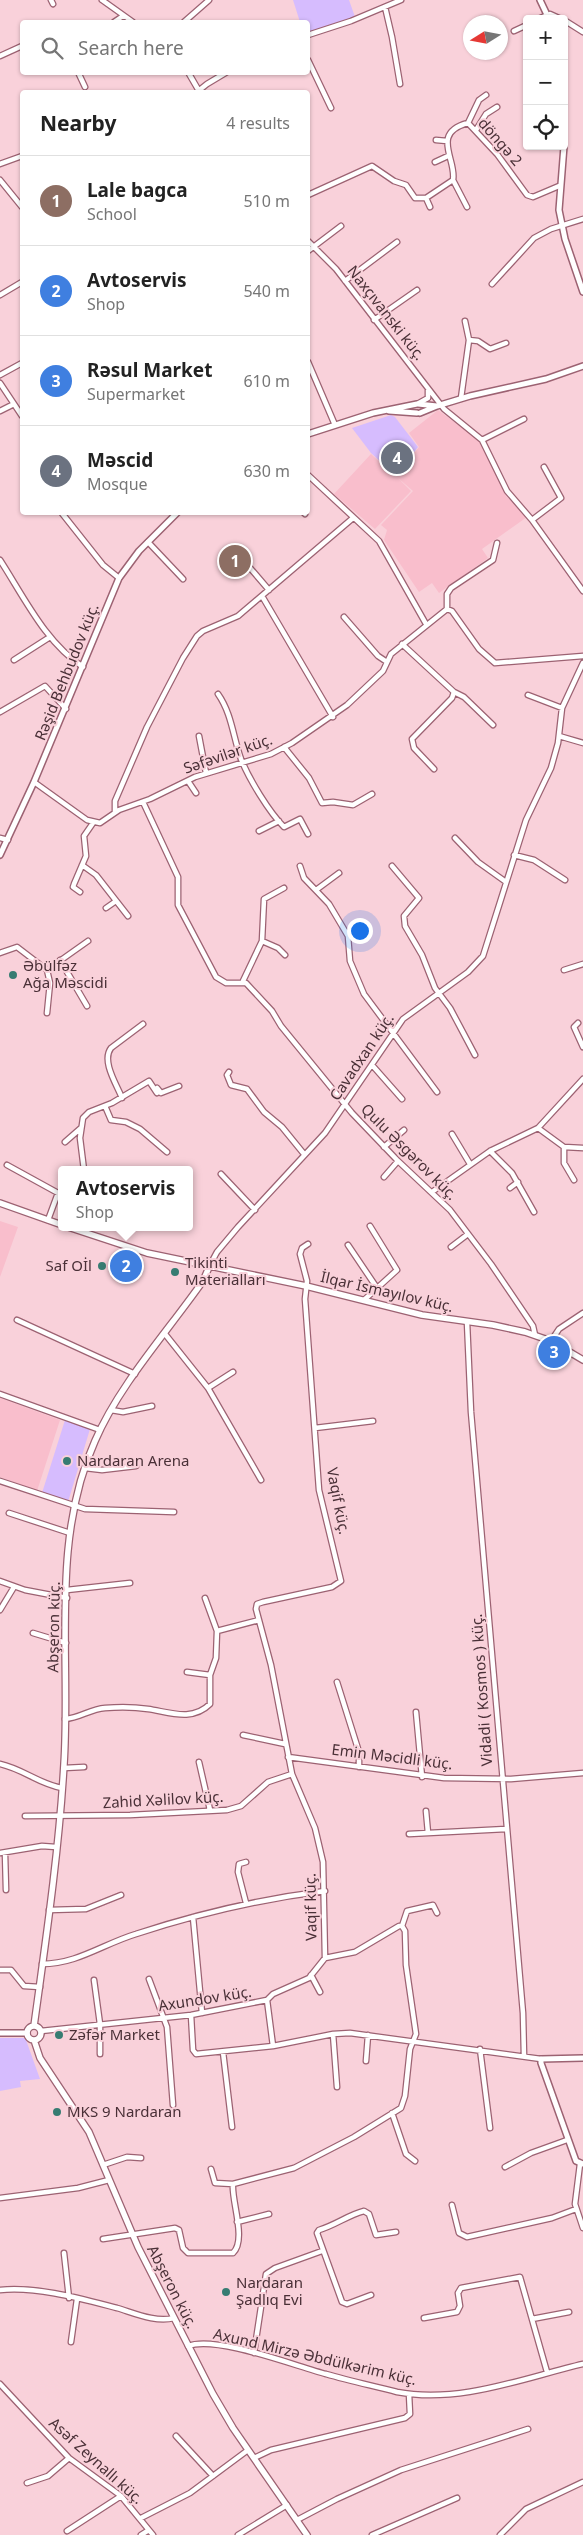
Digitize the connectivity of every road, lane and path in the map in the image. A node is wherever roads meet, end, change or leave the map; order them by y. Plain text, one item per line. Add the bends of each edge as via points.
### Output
1 (102, 0) edge
2 (209, 0) edge
3 (401, 0) edge
4 (540, 0) edge
5 (384, 8) junction
6 (547, 15) edge
7 (123, 16) junction
8 (117, 20) edge
9 (130, 20) edge
10 (186, 20) edge
11 (568, 23) edge
12 (523, 27) edge
13 (514, 31) dead end
14 (583, 32) edge
15 (310, 34) edge
16 (20, 47) edge
17 (0, 56) edge
18 (310, 64) edge
19 (79, 75) edge
20 (190, 75) edge
21 (223, 75) edge
22 (400, 84) dead end
23 (85, 87) dead end
24 (197, 90) edge
25 (201, 90) edge
26 (486, 95) dead end
27 (497, 107) dead end
28 (331, 108) dead end
29 (468, 123) junction
30 (476, 130) junction
31 (436, 140) dead end
32 (447, 141) junction
33 (563, 150) edge
34 (448, 156) junction
35 (20, 157) edge
36 (435, 162) dead end
37 (0, 164) edge
38 (0, 180) edge
39 (453, 180) junction
40 (559, 186) junction
41 (310, 194) edge
42 (426, 198) junction
43 (20, 205) edge
44 (430, 207) dead end
45 (467, 207) dead end
46 (583, 219) edge
47 (341, 226) dead end
48 (562, 226) junction
49 (397, 242) dead end
50 (310, 243) edge
51 (315, 248) junction
52 (310, 251) edge
53 (345, 281) junction
54 (20, 283) edge
55 (492, 284) dead end
56 (417, 290) dead end
57 (583, 292) edge
58 (0, 295) edge
59 (374, 320) junction
60 (465, 321) dead end
61 (469, 340) junction
62 (506, 343) dead end
63 (20, 364) edge
64 (583, 366) edge
65 (310, 367) edge
66 (0, 375) edge
67 (0, 383) edge
68 (427, 386) junction
69 (461, 398) junction
70 (14, 404) junction
71 (417, 404) junction
72 (439, 405) junction
73 (0, 411) edge
74 (384, 411) junction
75 (20, 413) edge
76 (419, 413) junction
77 (524, 419) dead end
78 (335, 426) junction
79 (310, 433) edge
80 (482, 440) junction
81 (544, 467) dead end
82 (310, 480) edge
83 (63, 515) edge
84 (175, 515) edge
85 (353, 518) junction
86 (532, 520) junction
87 (148, 542) junction
88 (496, 543) dead end
89 (239, 555) dead end
90 (0, 560) edge
91 (119, 578) junction
92 (183, 578) dead end
93 (269, 590) junction
94 (583, 591) edge
95 (262, 596) junction
96 (447, 609) junction
97 (344, 617) dead end
98 (426, 624) junction
99 (50, 637) junction
100 (402, 644) junction
101 (583, 656) edge
102 (14, 660) dead end
103 (387, 662) junction
104 (583, 663) edge
105 (83, 667) junction
106 (454, 692) junction
107 (218, 694) dead end
108 (528, 695) dead end
109 (562, 708) junction
110 (66, 709) junction
111 (0, 712) edge
112 (333, 717) junction
113 (493, 725) dead end
114 (199, 736) dead end
115 (559, 736) junction
116 (583, 743) edge
117 (284, 748) junction
118 (243, 764) junction
119 (434, 770) dead end
120 (206, 773) junction
121 (188, 781) junction
122 (34, 782) junction
123 (196, 793) dead end
124 (372, 794) dead end
125 (143, 802) junction
126 (115, 812) junction
127 (279, 821) junction
128 (94, 823) junction
129 (259, 831) dead end
130 (308, 834) dead end
131 (0, 838) edge
132 (455, 838) dead end
133 (8, 840) junction
134 (0, 855) edge
135 (514, 855) junction
136 (82, 865) junction
137 (300, 866) dead end
138 (392, 866) dead end
139 (339, 873) dead end
140 (565, 880) dead end
141 (506, 882) junction
142 (284, 888) dead end
143 (316, 890) junction
144 (80, 892) dead end
145 (116, 901) junction
146 (106, 908) dead end
147 (128, 916) dead end
148 (88, 941) dead end
149 (262, 942) junction
150 (0, 953) edge
151 (285, 955) dead end
152 (60, 960) junction
153 (583, 964) edge
154 (47, 970) junction
155 (564, 970) dead end
156 (243, 981) junction
157 (438, 992) junction
158 (87, 1006) dead end
159 (48, 1013) dead end
160 (578, 1022) dead end
161 (143, 1024) dead end
162 (392, 1034) junction
163 (583, 1047) edge
164 (475, 1055) dead end
165 (372, 1065) junction
166 (229, 1072) dead end
167 (583, 1079) edge
168 (149, 1080) junction
169 (179, 1086) dead end
170 (437, 1092) dead end
171 (157, 1093) dead end
172 (122, 1098) junction
173 (402, 1099) dead end
174 (344, 1105) junction
175 (105, 1106) junction
176 (81, 1128) junction
177 (538, 1128) junction
178 (404, 1130) dead end
179 (452, 1134) dead end
180 (65, 1142) dead end
181 (384, 1147) junction
182 (564, 1147) junction
183 (583, 1148) edge
184 (490, 1151) junction
185 (167, 1152) dead end
186 (304, 1154) junction
187 (398, 1161) junction
188 (470, 1164) junction
189 (8, 1165) dead end
190 (84, 1166) edge
191 (221, 1174) dead end
192 (384, 1178) dead end
193 (574, 1180) dead end
194 (518, 1182) junction
195 (510, 1188) dead end
196 (432, 1192) junction
197 (0, 1202) edge
198 (255, 1210) junction
199 (534, 1212) dead end
200 (48, 1220) junction
201 (58, 1224) edge
202 (370, 1226) dead end
203 (86, 1231) edge
204 (468, 1234) junction
205 (308, 1244) dead end
206 (348, 1245) dead end
207 (451, 1248) dead end
208 (210, 1265) junction
209 (306, 1286) junction
210 (377, 1288) junction
211 (364, 1300) junction
212 (583, 1313) edge
213 (17, 1320) dead end
214 (466, 1322) junction
215 (165, 1334) junction
216 (535, 1334) junction
217 (551, 1341) junction
218 (583, 1360) edge
219 (233, 1372) dead end
220 (135, 1374) junction
221 (208, 1388) junction
222 (0, 1394) edge
223 (152, 1406) dead end
224 (111, 1410) junction
225 (373, 1420) dead end
226 (315, 1428) junction
227 (100, 1430) junction
228 (136, 1466) dead end
229 (85, 1468) junction
230 (261, 1480) dead end
231 (0, 1481) edge
232 (74, 1507) junction
233 (174, 1512) dead end
234 (9, 1513) dead end
235 (70, 1533) junction
236 (0, 1581) edge
237 (130, 1583) dead end
238 (14, 1587) junction
239 (67, 1590) junction
240 (67, 1598) junction
241 (205, 1598) dead end
242 (0, 1610) edge
243 (259, 1620) junction
244 (217, 1631) junction
245 (33, 1632) dead end
246 (66, 1643) junction
247 (187, 1672) dead end
248 (210, 1675) junction
249 (337, 1682) dead end
250 (416, 1712) dead end
251 (65, 1719) junction
252 (243, 1735) dead end
253 (285, 1744) junction
254 (288, 1757) junction
255 (199, 1762) dead end
256 (0, 1764) edge
257 (84, 1767) dead end
258 (359, 1767) junction
259 (64, 1768) junction
260 (583, 1773) edge
261 (292, 1774) junction
262 (422, 1777) junction
263 (501, 1779) junction
264 (62, 1788) junction
265 (210, 1810) junction
266 (426, 1811) dead end
267 (59, 1815) junction
268 (25, 1816) dead end
269 (506, 1830) junction
270 (428, 1833) junction
271 (409, 1834) dead end
272 (56, 1847) junction
273 (3, 1853) edge
274 (246, 1862) dead end
275 (6, 1890) dead end
276 (325, 1891) junction
277 (121, 1895) dead end
278 (246, 1903) junction
279 (49, 1910) junction
280 (437, 1913) dead end
281 (193, 1917) junction
282 (402, 1926) junction
283 (325, 1958) junction
284 (42, 1964) junction
285 (0, 1970) edge
286 (312, 1975) junction
287 (149, 1979) dead end
288 (94, 1980) dead end
289 (40, 1987) junction
290 (320, 1992) dead end
291 (267, 2000) junction
292 (202, 2013) junction
293 (191, 2014) junction
294 (164, 2018) junction
295 (100, 2024) junction
296 (34, 2026) junction
297 (41, 2031) junction
298 (0, 2033) edge
299 (28, 2033) junction
300 (333, 2034) junction
301 (368, 2035) junction
302 (34, 2040) junction
303 (413, 2042) junction
304 (273, 2046) junction
305 (480, 2049) junction
306 (223, 2052) junction
307 (100, 2054) dead end
308 (524, 2056) junction
309 (583, 2058) edge
310 (541, 2059) junction
311 (366, 2061) dead end
312 (337, 2087) dead end
313 (173, 2105) dead end
314 (392, 2113) junction
315 (232, 2127) dead end
316 (490, 2128) dead end
317 (567, 2140) junction
318 (141, 2158) dead end
319 (415, 2161) dead end
320 (581, 2164) edge
321 (103, 2165) junction
322 (505, 2167) dead end
323 (212, 2169) dead end
324 (110, 2180) junction
325 (233, 2184) junction
326 (0, 2198) edge
327 (452, 2205) dead end
328 (576, 2209) junction
329 (269, 2214) dead end
330 (237, 2222) junction
331 (583, 2228) edge
332 (396, 2232) dead end
333 (132, 2234) junction
334 (103, 2239) dead end
335 (322, 2251) junction
336 (64, 2254) dead end
337 (0, 2290) edge
338 (371, 2295) dead end
339 (69, 2298) junction
340 (77, 2299) junction
341 (569, 2312) dead end
342 (174, 2318) junction
343 (424, 2318) dead end
344 (532, 2319) junction
345 (71, 2342) dead end
346 (188, 2346) junction
347 (254, 2353) junction
348 (583, 2364) edge
349 (547, 2372) junction
350 (0, 2384) edge
351 (408, 2394) junction
352 (528, 2429) dead end
353 (176, 2436) dead end
354 (248, 2450) junction
355 (69, 2458) junction
356 (254, 2458) junction
357 (213, 2476) junction
358 (583, 2482) edge
359 (27, 2483) dead end
360 (121, 2496) junction
361 (457, 2498) dead end
362 (287, 2505) junction
363 (141, 2518) junction
364 (297, 2520) junction
365 (66, 2531) dead end
366 (151, 2533) edge
367 (141, 2535) edge
368 (238, 2535) edge
369 (307, 2535) edge
370 (372, 2535) edge
371 (500, 2535) edge

1 - 7 street
2 - 10 street
3 - 5 street
4 - 6 street
5 - 15 street
5 - 22 street
7 - 8 street
7 - 9 street
11 - 14 street
12 - 13 street
16 - 17 street
18 - 28 street
19 - 23 street
20 - 24 street
21 - 25 street
26 - 29 street via 479,100
27 - 30 street via 486,114
29 - 30 street, döngə 2
29 - 32 street, döngə 2 via 453,132
30 - 40 street, döngə 2 via 527,195 533,197
31 - 32 street
32 - 34 street
33 - 40 street
34 - 36 street
34 - 39 street
35 - 37 street
38 - 43 street
39 - 42 street
39 - 45 street
40 - 48 street
41 - 42 street via 372,166 406,185 415,198
42 - 44 street
46 - 48 street
47 - 51 street
48 - 55 street via 534,238
48 - 57 street
49 - 53 street
50 - 51 street, Naxçıvanski küç.
51 - 52 street
51 - 53 street, Naxçıvanski küç.
53 - 59 street, Naxçıvanski küç.
54 - 58 street
56 - 59 street
59 - 68 street, Naxçıvanski küç.
60 - 61 street
61 - 62 street via 478,341 490,349
61 - 69 street
63 - 66 street
64 - 69 street via 538,381
65 - 78 street
67 - 70 street
68 - 71 street via 428,398
68 - 72 street, Naxçıvanski küç.
69 - 72 street
70 - 73 street
70 - 75 street
71 - 72 street
71 - 74 street
71 - 76 street via 413,410
72 - 76 street
72 - 80 street, Naxçıvanski küç.
74 - 76 street
74 - 78 street
77 - 80 street
78 - 79 street
80 - 86 street via 502,484
81 - 86 street via 561,498
82 - 85 street
83 - 91 street via 103,565
84 - 87 street, Rəşid Behbudov küç.
85 - 93 street
85 - 98 street via 375,537 386,552
86 - 94 street
87 - 91 street, Rəşid Behbudov küç.
87 - 92 street
88 - 96 street via 493,560 451,588 447,594
89 - 93 street
90 - 99 street
91 - 105 street, Rəşid Behbudov küç.
93 - 95 street
95 - 112 street
95 - 126 street via 238,616 197,636 147,727 115,801
96 - 98 street, Səfəvilər küç.
96 - 101 street via 452,611 479,649 495,663
97 - 103 street
98 - 100 street, Səfəvilər küç.
99 - 102 street
99 - 105 street
100 - 103 street, Səfəvilər küç.
100 - 106 street
103 - 112 street, Səfəvilər küç. via 378,676
104 - 109 street, Cavadxan küç.
105 - 110 street, Rəşid Behbudov küç.
106 - 113 street via 464,697
106 - 119 street via 452,698 412,739 414,748
107 - 118 street via 228,711
108 - 109 street
109 - 115 street, Cavadxan küç.
110 - 111 street via 45,686
110 - 122 street, Rəşid Behbudov küç.
112 - 117 street, Səfəvilər küç.
114 - 120 street
115 - 116 street
115 - 135 street, Cavadxan küç. via 549,775 531,808
117 - 118 street, Səfəvilər küç.
117 - 124 street via 309,778 322,802 353,805
118 - 120 street, Səfəvilər küç.
118 - 127 street
120 - 121 street, Səfəvilər küç.
121 - 123 street
121 - 125 street, Səfəvilər küç.
122 - 128 street
122 - 133 street, Rəşid Behbudov küç.
125 - 126 street, Səfəvilər küç.
125 - 156 street via 178,877 178,905 202,953 220,980 226,983
126 - 128 street, Səfəvilər küç. via 104,822
127 - 129 street
127 - 130 street via 284,827 300,819
128 - 136 street via 84,836 86,853
131 - 133 street
132 - 141 street via 478,862
133 - 134 street, Rəşid Behbudov küç.
135 - 140 street via 534,860
135 - 141 street, Cavadxan küç.
136 - 144 street via 73,887
136 - 145 street via 96,876
137 - 143 street via 304,878
138 - 157 street via 419,898 403,922
139 - 143 street
141 - 157 street, Cavadxan küç. via 483,956 468,972
142 - 149 street via 264,899
143 - 162 street via 329,904 348,936 350,961 364,994
145 - 146 street
145 - 147 street
148 - 152 street
149 - 151 street via 278,948
149 - 156 street
150 - 154 street via 17,947
152 - 154 street
152 - 158 street
153 - 155 street
154 - 159 street via 50,983
156 - 174 street, Qulu Əsgərov küç. via 272,1011
157 - 162 street, Cavadxan küç. via 408,1013
157 - 164 street
160 - 163 street via 574,1027
161 - 172 street via 111,1048 108,1054
162 - 165 street, Cavadxan küç.
162 - 170 street
165 - 173 street
165 - 174 street, Cavadxan küç.
166 - 186 street via 227,1075 232,1085 247,1089
167 - 177 street
168 - 169 street via 161,1093
168 - 171 street
168 - 172 street
172 - 175 street
174 - 181 street, Qulu Əsgərov küç.
174 - 186 street, Cavadxan küç. via 325,1133
175 - 176 street via 85,1115
175 - 185 street via 111,1120 126,1122 140,1129
176 - 180 street
176 - 190 street
177 - 182 street
177 - 184 street
178 - 181 street
179 - 188 street
181 - 187 street, Qulu Əsgərov küç.
182 - 183 street
182 - 193 street via 564,1163
184 - 188 street
184 - 194 street
186 - 198 street, Cavadxan küç.
187 - 192 street
187 - 196 street, Qulu Əsgərov küç.
188 - 196 street
189 - 200 street via 58,1193
191 - 198 street
194 - 195 street
194 - 199 street
196 - 204 street, Qulu Əsgərov küç.
197 - 200 main road
198 - 208 street, Cavadxan küç. via 232,1234
200 - 201 main road
202 - 210 street via 397,1268
203 - 208 main road, İlqar İsmayılov küç. via 137,1250
204 - 207 street
204 - 216 street, Qulu Əsgərov küç. via 533,1326
205 - 209 street, Vaqif küç. via 300,1251
206 - 210 street
208 - 209 main road, İlqar İsmayılov küç.
208 - 215 main road, Abşeron küç. via 203,1281
209 - 211 main road, İlqar İsmayılov küç.
209 - 226 street, Vaqif küç.
210 - 211 street
211 - 214 main road, İlqar İsmayılov küç.
212 - 217 street via 559,1329
213 - 220 street
214 - 216 main road, İlqar İsmayılov küç.
214 - 263 street, Vidadi ( Kosmos ) küç.
215 - 220 main road, Abşeron küç.
215 - 221 street
216 - 217 main road, İlqar İsmayılov küç.
217 - 218 main road, İlqar İsmayılov küç.
219 - 221 street
220 - 224 main road, Abşeron küç.
221 - 230 street
222 - 227 street
223 - 224 street via 123,1412
224 - 227 main road, Abşeron küç.
225 - 226 street
226 - 243 street, Vaqif küç. via 319,1490 341,1581 259,1603 256,1609
227 - 229 main road, Abşeron küç.
228 - 229 street via 102,1470
229 - 232 main road, Abşeron küç.
231 - 232 street
232 - 233 street
232 - 235 main road, Abşeron küç.
234 - 235 street
235 - 239 main road, Abşeron küç.
236 - 238 street
237 - 239 street
238 - 240 street
238 - 242 street
239 - 240 main road, Abşeron küç.
240 - 246 main road, Abşeron küç.
241 - 244 street
243 - 244 street
243 - 253 street, Vaqif küç. via 271,1665
244 - 248 street via 216,1658
245 - 246 street
246 - 251 main road, Abşeron küç.
247 - 248 street
248 - 251 street via 210,1704 197,1713 180,1715 146,1708 104,1708
249 - 258 street via 359,1752
250 - 262 street
251 - 259 main road, Abşeron küç.
252 - 253 street
253 - 254 street, Vaqif küç.
254 - 258 street, Emin Məcidli küç.
254 - 261 street, Vaqif küç.
255 - 265 street
256 - 264 street via 24,1771 42,1783
257 - 259 street
258 - 262 street, Emin Məcidli küç.
259 - 264 main road, Abşeron küç.
260 - 263 street, Emin Məcidli küç.
261 - 265 street, Zahid Xəlilov küç. via 268,1782 241,1806
261 - 276 street, Vaqif küç. via 315,1828 323,1862
262 - 263 street, Emin Məcidli küç.
263 - 269 street, Vidadi ( Kosmos ) küç.
264 - 267 main road, Abşeron küç.
265 - 267 street, Zahid Xəlilov küç.
266 - 270 street
267 - 268 street, Zahid Xəlilov küç.
267 - 272 main road, Abşeron küç.
269 - 270 street
269 - 308 street, Vidadi ( Kosmos ) küç.
270 - 271 street
272 - 273 street via 42,1846
272 - 279 main road, Abşeron küç.
273 - 275 street
274 - 278 street via 240,1864 238,1872
276 - 278 street
276 - 283 street, Vaqif küç.
277 - 279 street via 86,1909
278 - 281 street
279 - 284 main road, Abşeron küç.
280 - 282 street via 433,1905 407,1911
281 - 284 street via 133,1935 66,1962
281 - 292 street
282 - 283 street, Vaqif küç. via 355,1952
282 - 303 street via 415,2022
283 - 286 street
284 - 289 main road, Abşeron küç.
285 - 289 street via 11,1970 24,1986
286 - 290 street
286 - 291 street
287 - 294 street
288 - 295 street
289 - 296 main road, Abşeron küç.
291 - 292 street, Axundov küç.
291 - 304 street, Axundov küç.
292 - 293 street, Axundov küç.
293 - 294 street, Axundov küç.
293 - 306 street via 194,2053
294 - 295 street, Axundov küç.
294 - 313 street via 169,2042
295 - 297 street, Axundov küç.
295 - 307 street
296 - 297 main road
296 - 299 main road
297 - 302 main road via 40,2037
298 - 299 street
299 - 302 main road
300 - 301 street
300 - 304 street
300 - 312 street
301 - 303 street
301 - 311 street
302 - 321 main road, Abşeron küç. via 40,2058 86,2126
303 - 305 street
303 - 314 street via 403,2104
304 - 306 street
305 - 308 street
305 - 316 street
306 - 315 street
308 - 310 street
309 - 310 street
310 - 317 street
314 - 319 street via 406,2154
314 - 325 street via 294,2168
317 - 320 street via 576,2161
317 - 322 street
318 - 321 street via 127,2157
320 - 328 street
321 - 324 main road, Abşeron küç.
323 - 325 street via 215,2183
324 - 326 street via 78,2188
324 - 333 main road, Abşeron küç.
325 - 330 street
327 - 328 street via 459,2233 467,2237 552,2218
328 - 331 street
329 - 330 street
330 - 333 street via 238,2245 228,2254 188,2253 175,2228
332 - 335 street via 376,2235 369,2214 364,2211 352,2214 341,2223 319,2230 317,2237
333 - 334 street
333 - 342 main road, Abşeron küç.
335 - 338 street via 345,2304
335 - 347 street via 266,2274
336 - 339 street
337 - 339 street via 27,2290
339 - 340 street
340 - 342 street via 157,2318
340 - 345 street
341 - 344 street
342 - 346 main road, Abşeron küç.
343 - 344 street via 457,2312 461,2288 517,2276 522,2280
344 - 349 street
346 - 347 street, Axund Mirzə Əbdülkərim küç. via 209,2343
346 - 354 main road, Abşeron küç. via 223,2413
347 - 351 street, Axund Mirzə Əbdülkərim küç.
348 - 349 street, Axund Mirzə Əbdülkərim küç.
349 - 351 street, Axund Mirzə Əbdülkərim küç. via 458,2394
350 - 355 street, Asəf Zeynallı küç.
351 - 356 street via 410,2414 405,2418 271,2450
352 - 364 street via 401,2470
353 - 357 street
354 - 356 main road, Abşeron küç.
354 - 357 street
355 - 359 street via 48,2476
355 - 360 street, Asəf Zeynallı küç.
356 - 362 main road, Abşeron küç.
357 - 363 street via 190,2493
358 - 371 street via 526,2509
360 - 363 street, Asəf Zeynallı küç.
360 - 365 street
361 - 370 street
362 - 364 main road, Abşeron küç.
362 - 368 street
363 - 366 street, Asəf Zeynallı küç.
364 - 369 main road, Abşeron küç.
366 - 367 street

